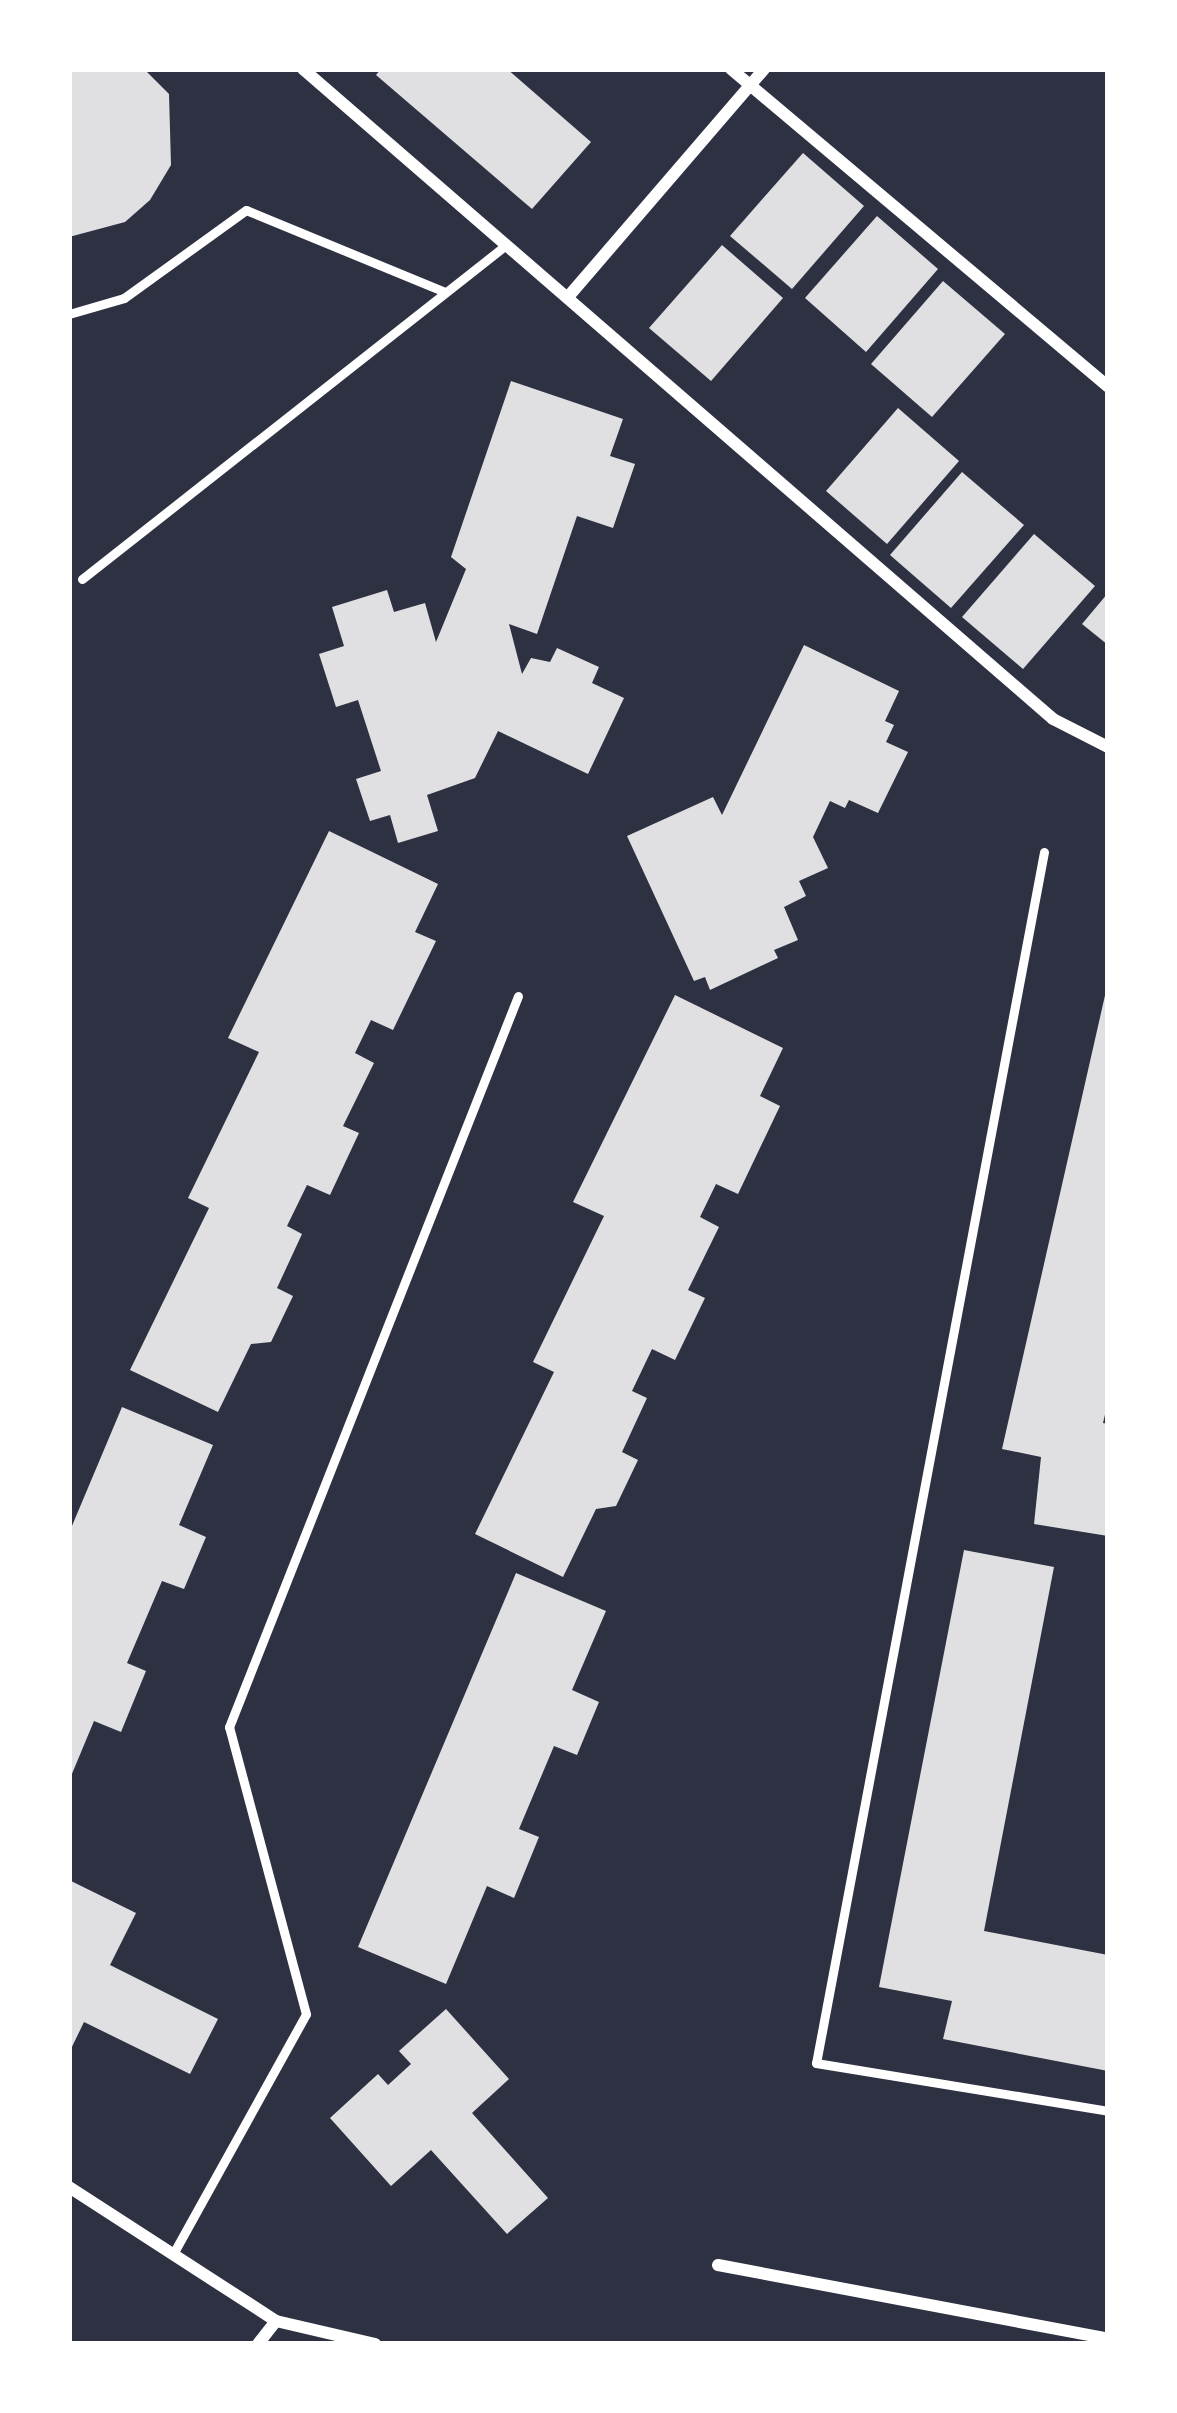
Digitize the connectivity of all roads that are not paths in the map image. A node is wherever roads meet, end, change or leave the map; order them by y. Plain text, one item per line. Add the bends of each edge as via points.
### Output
1 (303, 69) edge
2 (730, 69) edge
3 (764, 69) edge
4 (750, 85) junction
5 (506, 245) junction
6 (446, 292) junction
7 (568, 297) junction
8 (69, 314) edge
9 (1108, 387) edge
10 (82, 579) dead end
11 (1108, 746) edge
12 (1044, 852) dead end
13 (518, 996) dead end
14 (1108, 2111) edge
15 (69, 2187) edge
16 (173, 2254) junction
17 (718, 2265) dead end
18 (276, 2321) junction
19 (1108, 2339) edge
20 (259, 2344) edge
21 (375, 2344) edge

1 - 5 street
2 - 4 street
3 - 4 street
4 - 7 street
4 - 9 street
5 - 6 lane
5 - 7 street
6 - 8 lane via 246,210 124,298
6 - 10 lane
7 - 11 street via 1053,718
12 - 14 lane via 816,2063
13 - 16 lane via 229,1726 305,2014
15 - 16 street
16 - 18 street
17 - 19 street
18 - 20 street
18 - 21 street

